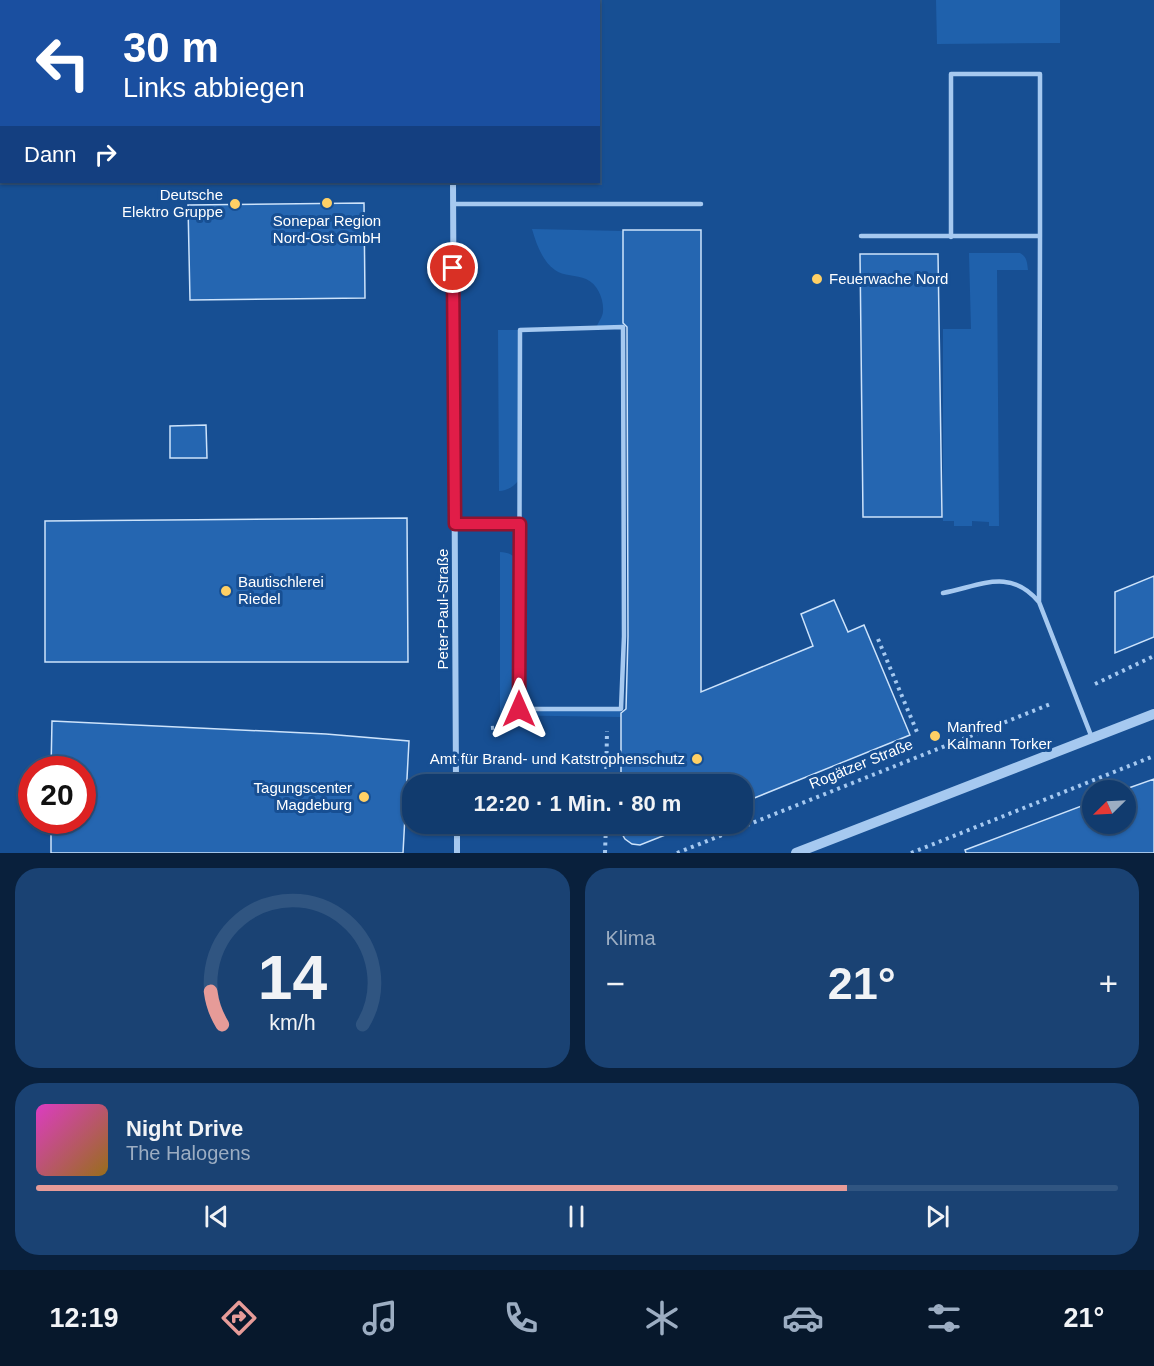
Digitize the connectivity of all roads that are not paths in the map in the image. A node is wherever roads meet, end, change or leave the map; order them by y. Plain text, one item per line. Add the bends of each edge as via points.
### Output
1 (453, 183) edge
2 (453, 204) junction
3 (701, 204) dead end
4 (1040, 236) junction
5 (861, 237) dead end
6 (951, 237) junction
7 (455, 524) junction
8 (520, 524) junction
9 (943, 593) dead end
10 (1039, 602) junction
11 (1154, 714) edge
12 (1092, 738) junction
13 (456, 774) edge
14 (456, 834) edge
15 (457, 853) edge
16 (796, 853) edge

1 - 2 street, Peter-Paul-Straße
2 - 3 lane
2 - 7 street, Peter-Paul-Straße
4 - 6 lane
4 - 6 lane via 1040,74 951,74
4 - 10 lane
5 - 6 lane
7 - 8 lane
7 - 13 street, Peter-Paul-Straße
8 - 8 lane via 520,330 623,327 621,709 519,709
9 - 10 lane via 1000,581 1021,586
10 - 12 lane
11 - 12 street
12 - 16 street
14 - 15 street

